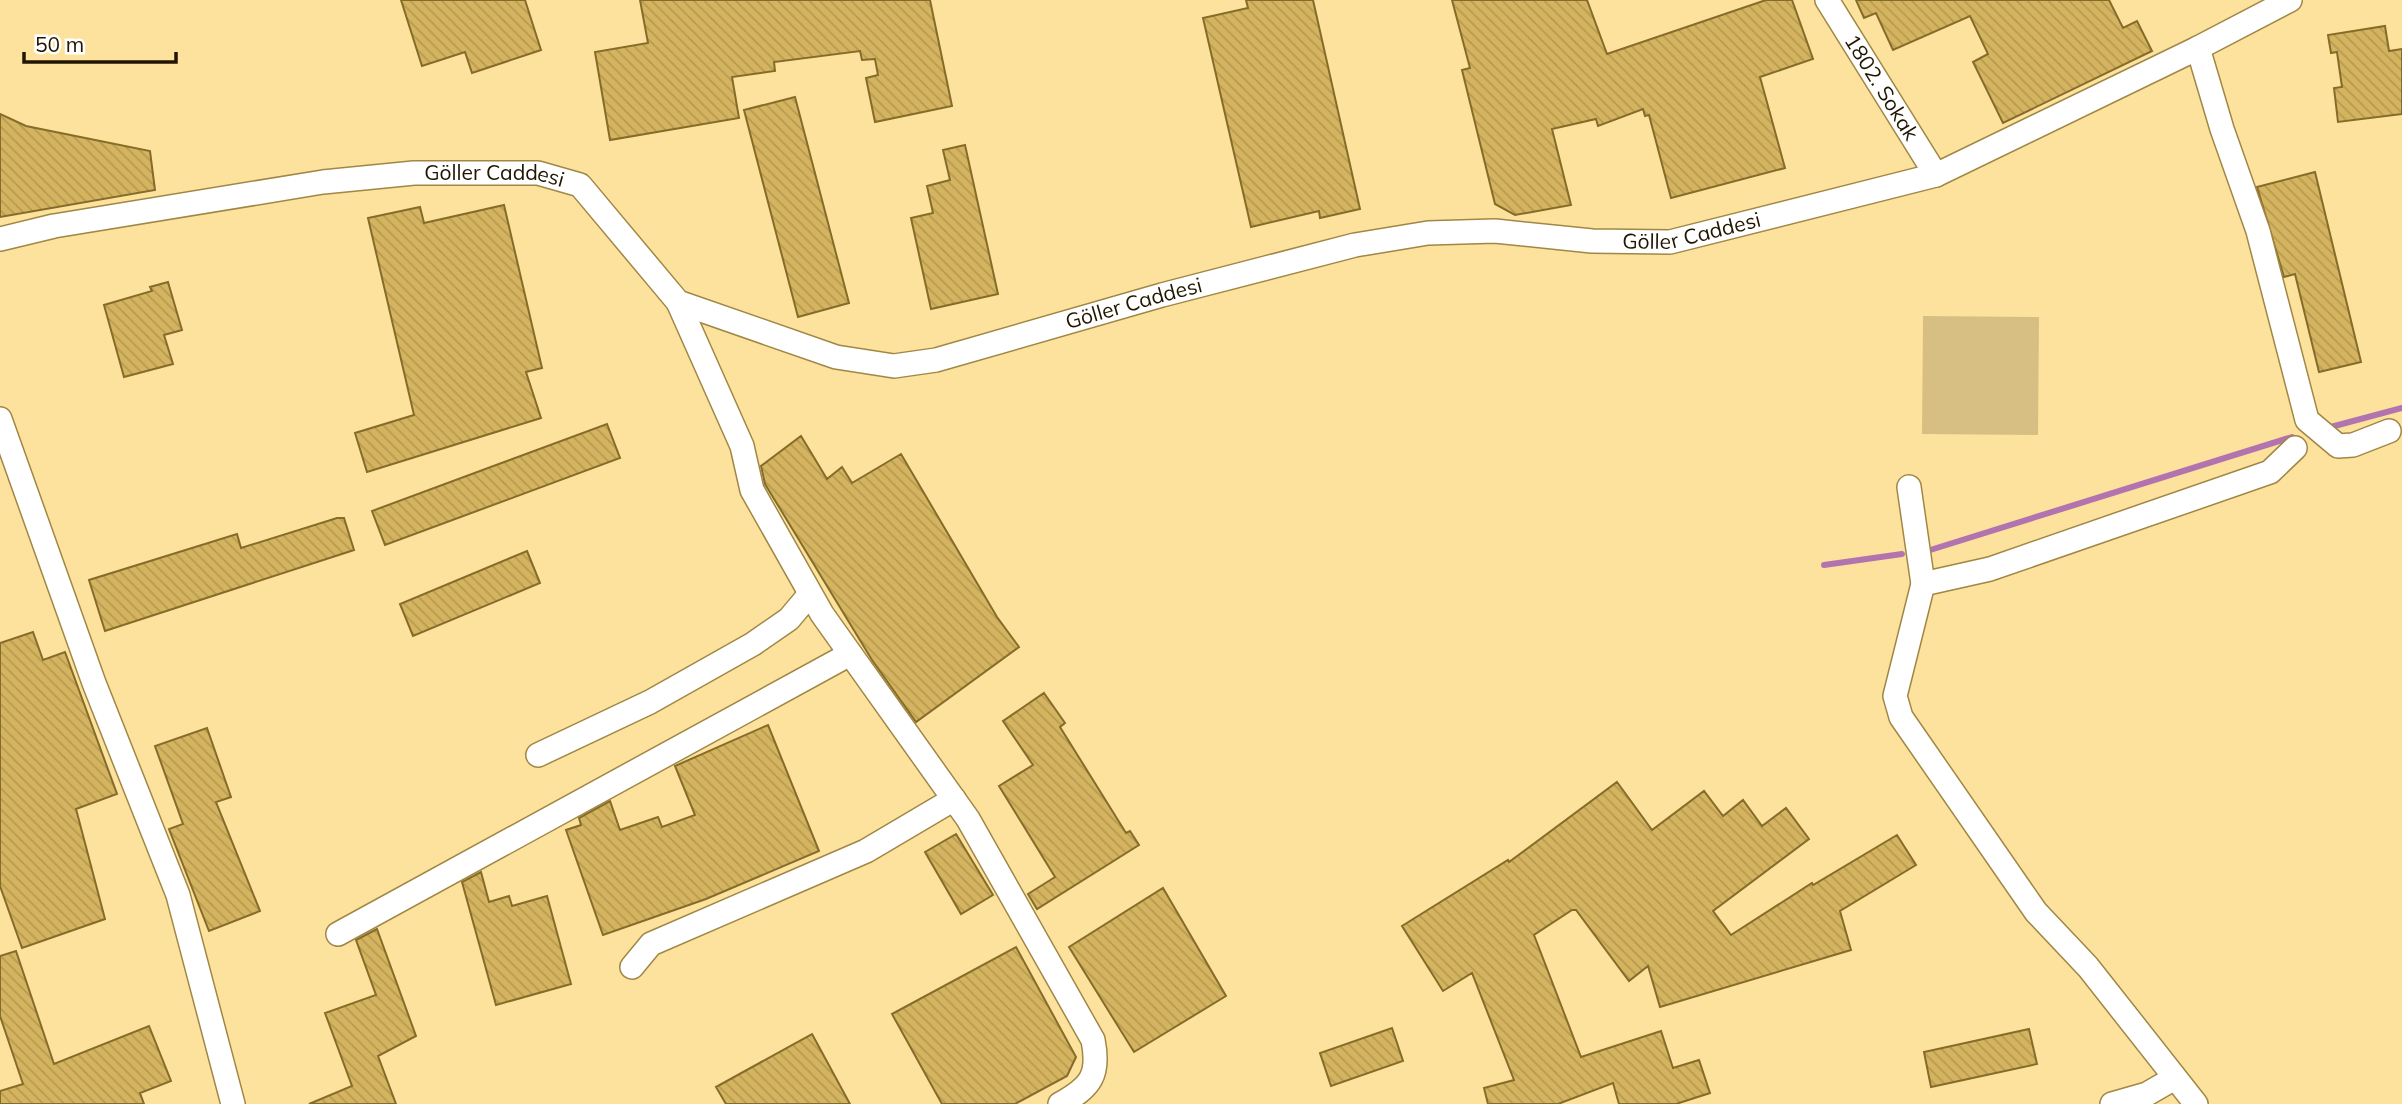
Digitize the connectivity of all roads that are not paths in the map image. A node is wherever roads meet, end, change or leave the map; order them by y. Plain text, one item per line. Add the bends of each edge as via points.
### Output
1 (1827, 0) edge
2 (2290, 0) edge
3 (2198, 48) junction
4 (1936, 175) junction
5 (0, 239) edge
6 (678, 302) junction
7 (0, 419) edge
8 (2389, 431) dead end
9 (2295, 448) dead end
10 (1909, 487) dead end
11 (1923, 584) junction
12 (810, 594) junction
13 (850, 654) junction
14 (538, 755) dead end
15 (954, 799) junction
16 (338, 934) dead end
17 (632, 967) dead end
18 (2174, 1079) junction
19 (233, 1104) edge
20 (1060, 1104) edge
21 (2112, 1104) edge
22 (2196, 1104) edge

1 - 4 street, 1802. Sokak
2 - 3 street, Göller Caddesi
3 - 4 street, Göller Caddesi
3 - 8 street via 2258,230 2307,420 2338,446
4 - 6 street, Göller Caddesi via 1670,242 1592,242 1495,231 1428,233 1355,245 936,360 894,366 836,357
5 - 6 street, Göller Caddesi via 323,182 414,173 538,173 580,185
6 - 12 street via 742,446 752,490
7 - 19 street via 94,683 178,895
9 - 11 street via 2270,472 1990,569
10 - 11 street
11 - 18 street via 1895,696 1901,717 2036,912 2088,967
12 - 13 street
12 - 14 street via 789,619 753,644 650,702
13 - 15 street
13 - 16 street
15 - 17 street via 866,851 651,944
15 - 20 street via 1093,1040 1098,1064 1090,1083
18 - 21 street via 2147,1094
18 - 22 street

